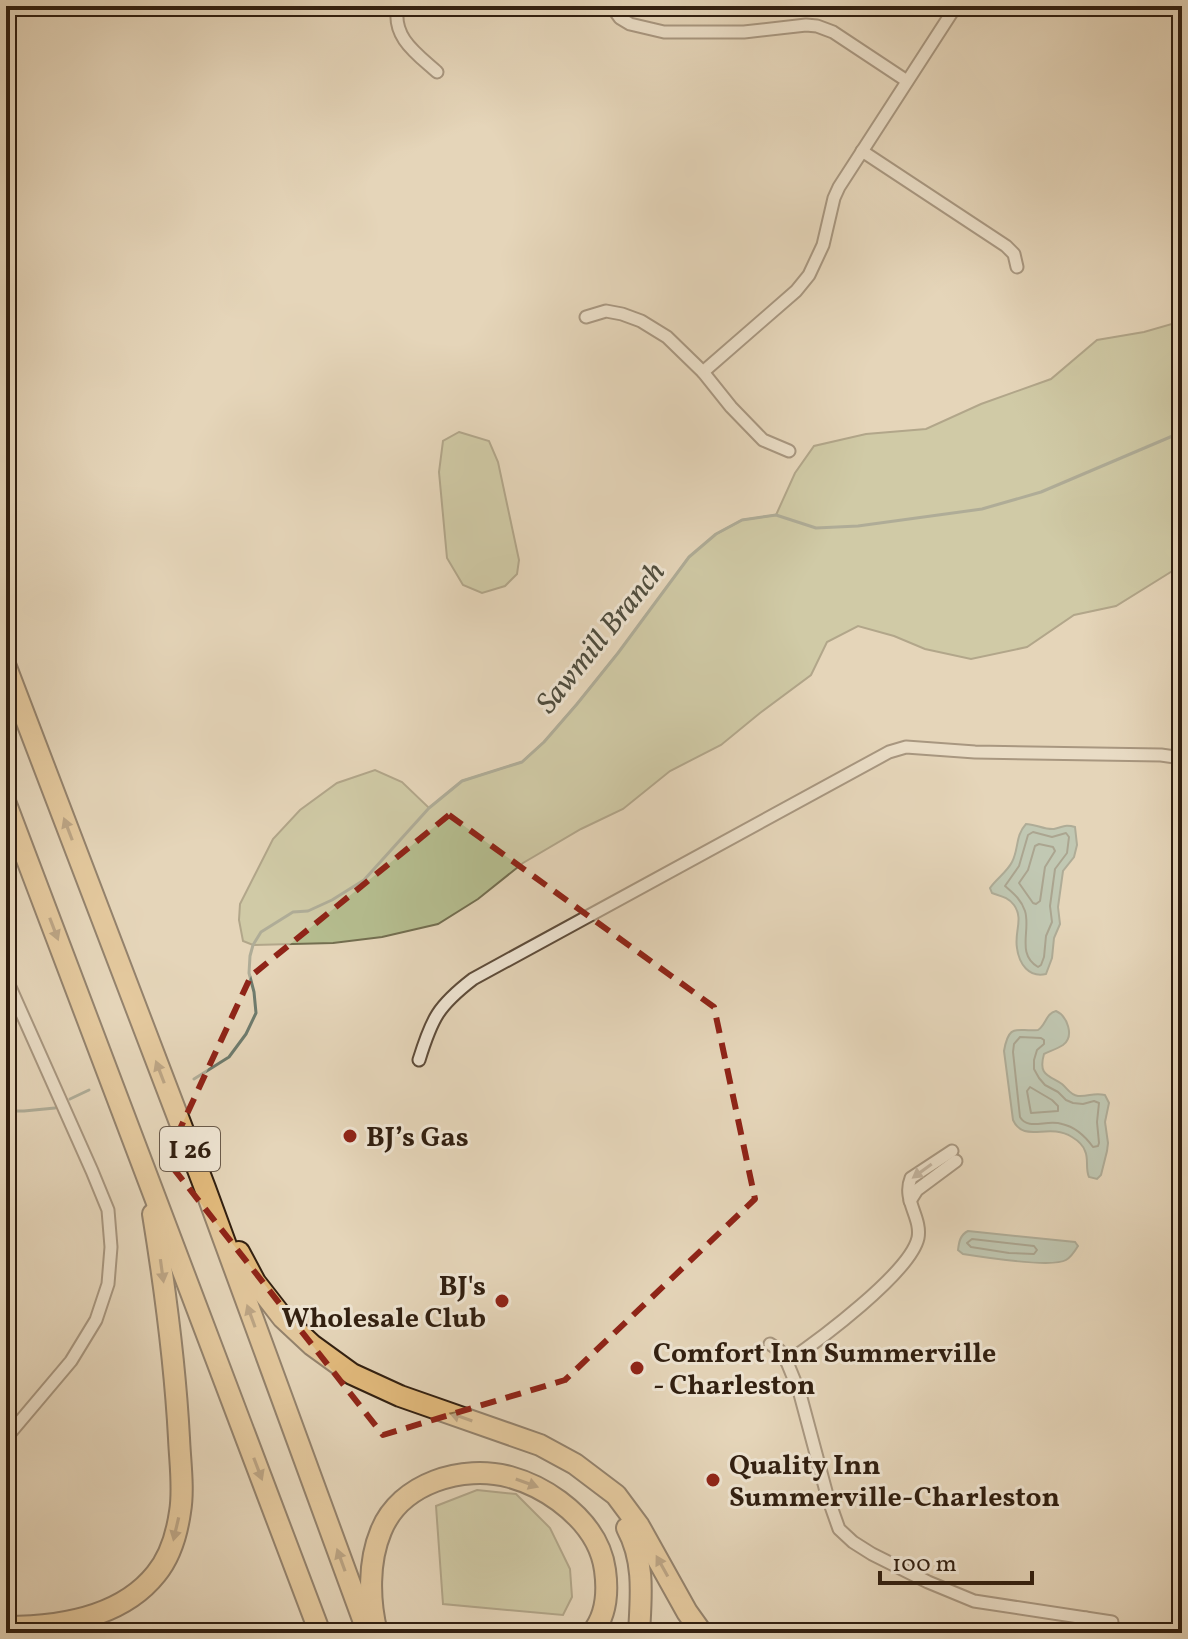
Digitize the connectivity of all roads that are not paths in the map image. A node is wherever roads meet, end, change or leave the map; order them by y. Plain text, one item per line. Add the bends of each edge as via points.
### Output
1 (398, 6) edge
2 (956, 6) edge
3 (612, 7) edge
4 (437, 72) dead end
5 (907, 81) junction
6 (862, 151) junction
7 (1017, 267) dead end
8 (586, 317) dead end
9 (703, 372) junction
10 (789, 451) dead end
11 (6, 667) edge
12 (1182, 758) edge
13 (6, 804) edge
14 (6, 978) edge
15 (419, 1060) dead end
16 (954, 1156) dead end
17 (145, 1166) junction
18 (205, 1188) junction
19 (770, 1344) dead end
20 (787, 1362) junction
21 (6, 1438) edge
22 (575, 1464) junction
23 (1086, 1618) junction
24 (6, 1627) edge
25 (1112, 1628) edge
26 (320, 1633) edge
27 (368, 1633) edge
28 (377, 1633) edge
29 (592, 1633) edge
30 (639, 1633) edge
31 (702, 1633) edge
32 (1082, 1633) edge

1 - 4 street via 400,35
2 - 5 street
3 - 5 street via 630,24 664,32 817,26
5 - 6 street
6 - 7 street via 1006,246
6 - 9 street via 834,198 823,245 809,275
8 - 9 street via 606,311 641,321 667,337
9 - 10 street via 763,440
18 -> 11 highway, I 26
12 - 15 street via 906,747 889,752 473,979 439,1011
13 -> 17 highway, I 26
14 - 21 street via 108,1210 111,1247 108,1284 96,1320 71,1361
16 - 20 street via 911,1178 909,1202 919,1229 909,1258 857,1309
17 -> 24 highway via 178,1410 180,1510 172,1548 135,1596 105,1613
17 -> 26 highway, I 26
22 -> 18 highway via 540,1445 400,1396 352,1374 312,1345 255,1282
27 -> 18 highway, I 26
19 - 20 street
20 - 23 street via 839,1529 853,1542 974,1601
22 - 30 highway via 615,1506 634,1540 641,1570
31 -> 22 highway via 616,1495
23 - 25 street
23 - 32 street
28 -> 29 highway via 371,1588 381,1528 417,1488 474,1473 508,1476 540,1488 591,1532 608,1590 600,1623

